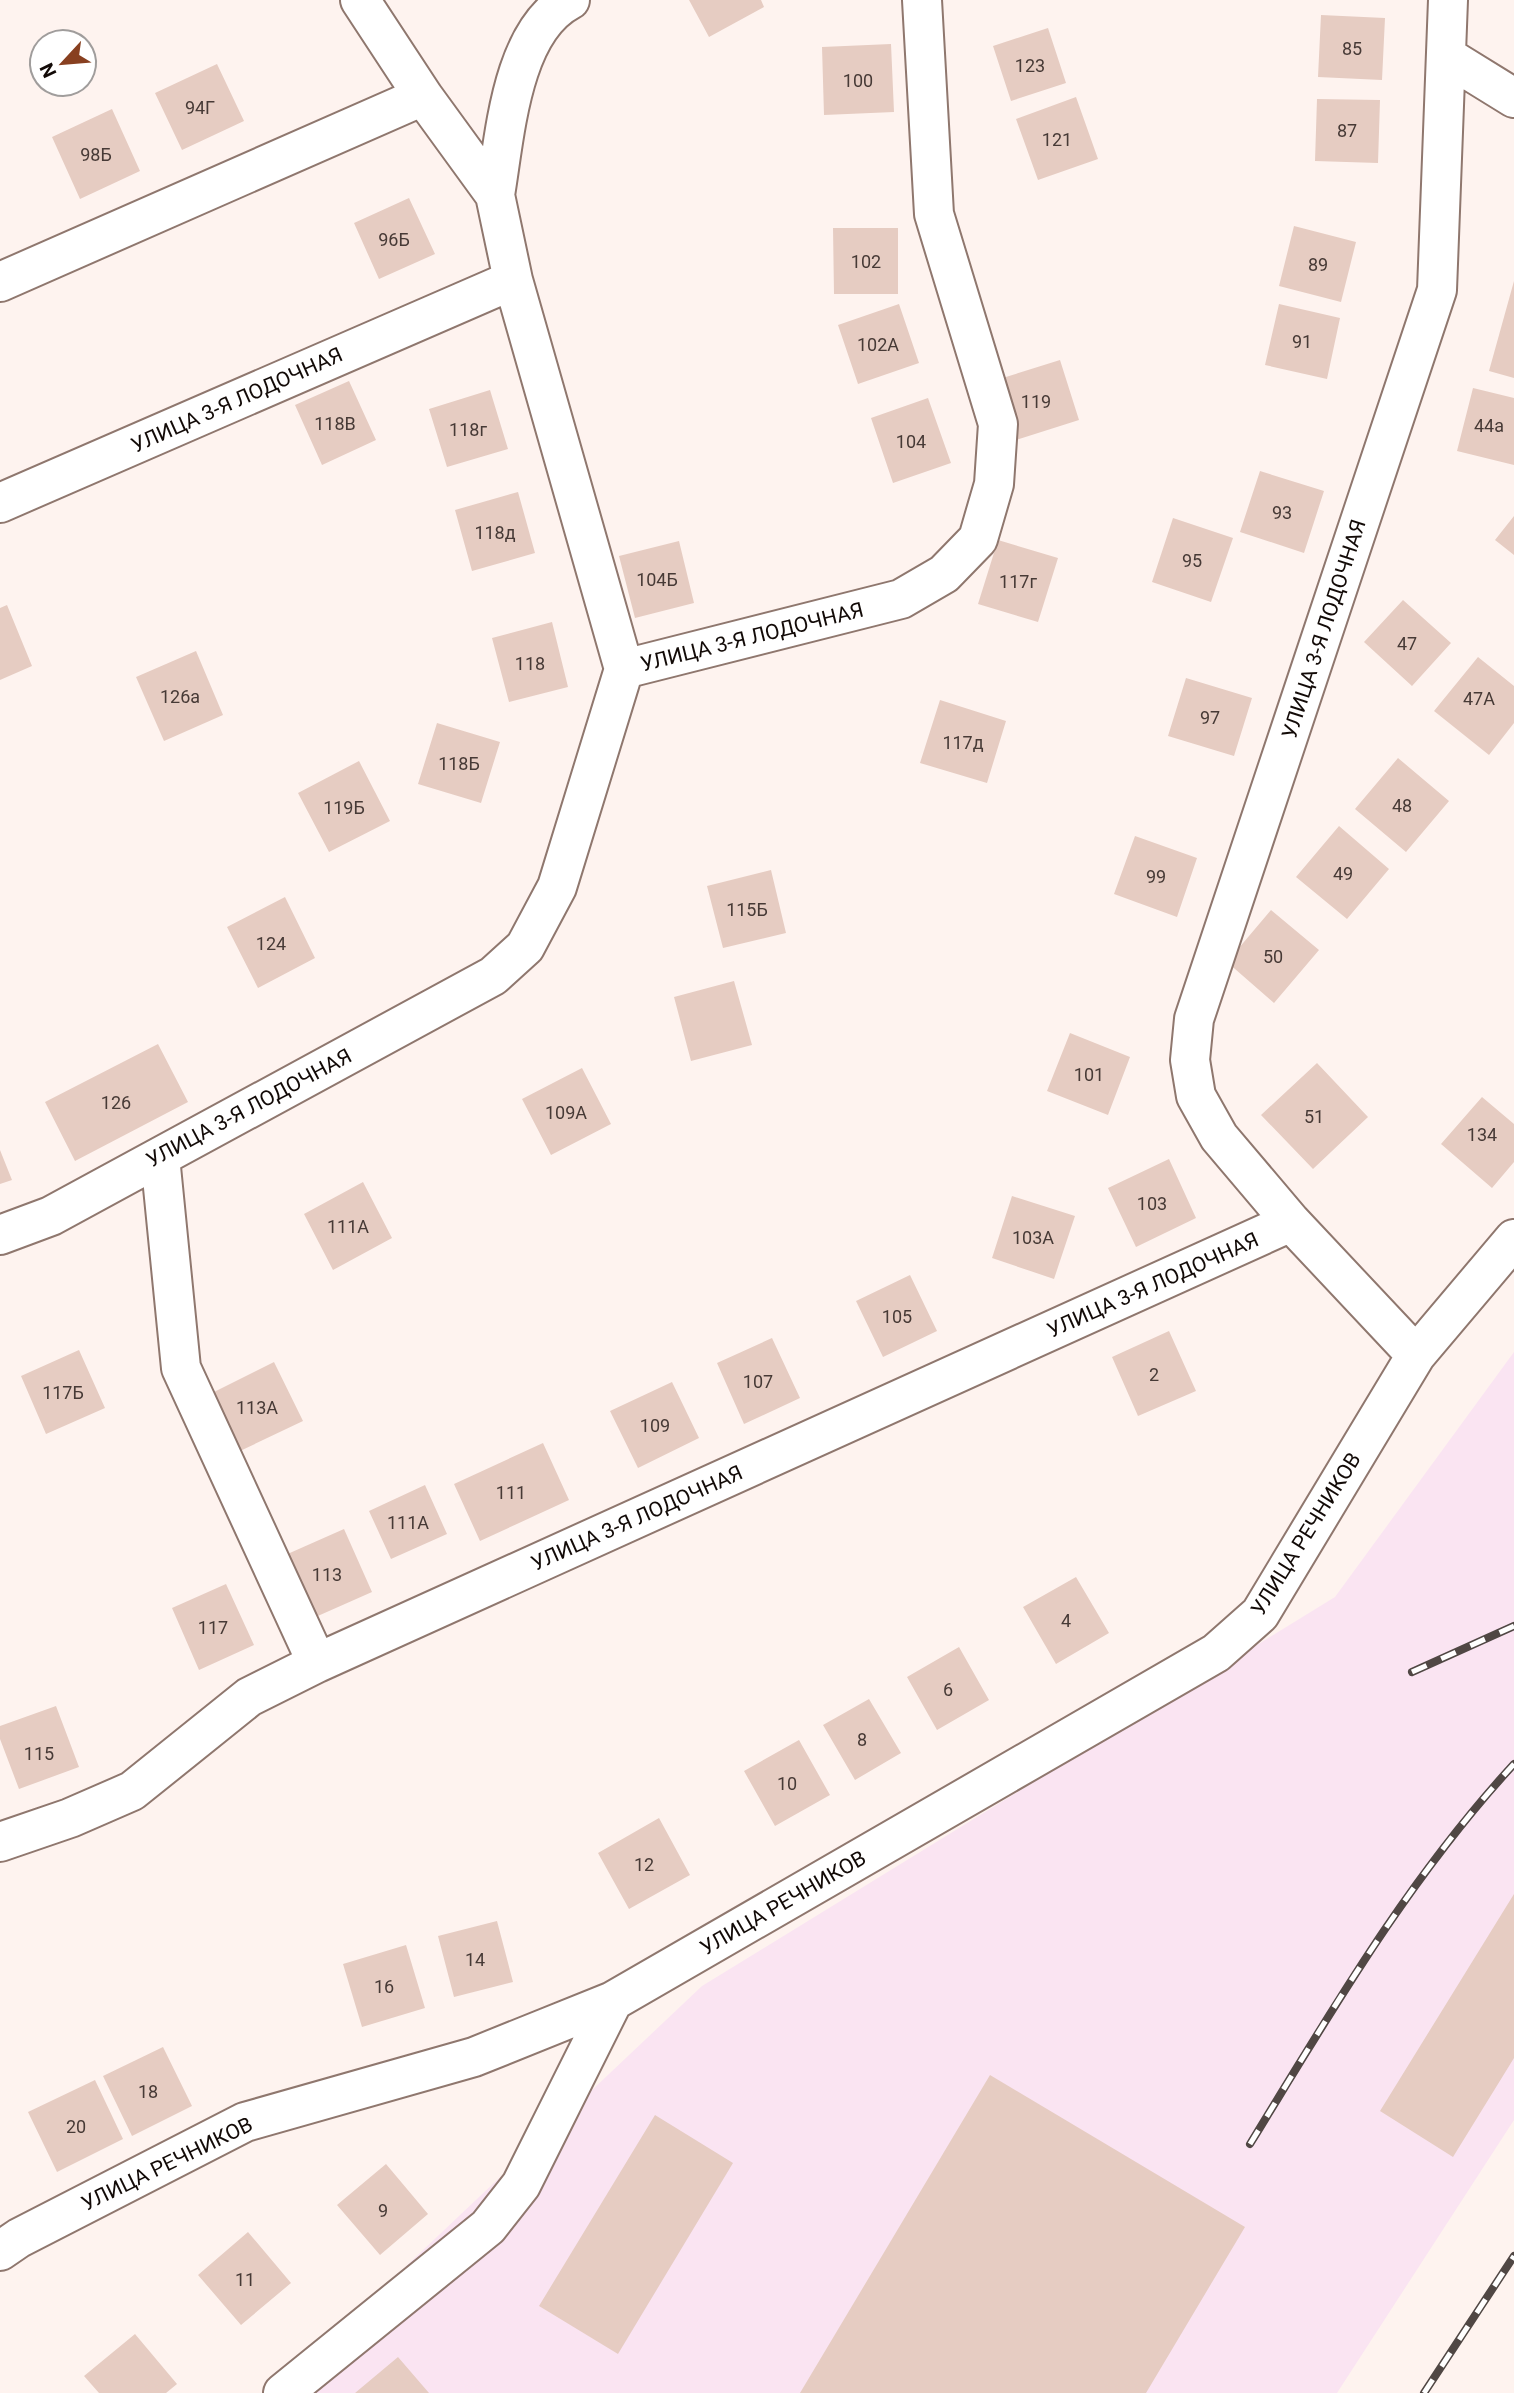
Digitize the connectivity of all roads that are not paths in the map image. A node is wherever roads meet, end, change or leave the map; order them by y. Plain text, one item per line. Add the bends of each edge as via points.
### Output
1 (360, 0) edge
2 (570, 0) edge
3 (922, 0) edge
4 (1448, 0) edge
5 (1446, 56) junction
6 (423, 96) junction
7 (1514, 98) edge
8 (495, 195) junction
9 (513, 280) junction
10 (0, 282) edge
11 (0, 503) edge
12 (624, 669) junction
13 (160, 1157) junction
14 (1291, 1222) junction
15 (0, 1235) edge
16 (1514, 1239) edge
17 (1416, 1355) junction
18 (317, 1663) junction
19 (0, 1842) edge
20 (613, 2001) junction
21 (0, 2251) edge
22 (283, 2393) edge

1 - 6 street, УЛИЦА 3-Я ЛОДОЧНАЯ
2 - 8 street, УЛИЦА 3-Я ЛОДОЧНАЯ via 557,7 532,43 513,89
3 - 12 street, УЛИЦА 3-Я ЛОДОЧНАЯ via 934,214 998,424 994,484 978,539 944,574 901,599
4 - 5 street, УЛИЦА 3-Я ЛОДОЧНАЯ
5 - 7 street
5 - 14 street, УЛИЦА 3-Я ЛОДОЧНАЯ via 1437,290 1194,1019 1189,1060 1196,1096 1219,1138
6 - 8 street, УЛИЦА 3-Я ЛОДОЧНАЯ
6 - 10 street
8 - 9 street, УЛИЦА 3-Я ЛОДОЧНАЯ
9 - 11 street, УЛИЦА 3-Я ЛОДОЧНАЯ
9 - 12 street, УЛИЦА 3-Я ЛОДОЧНАЯ
12 - 13 street, УЛИЦА 3-Я ЛОДОЧНАЯ via 557,887 525,947 493,976
13 - 15 street, УЛИЦА 3-Я ЛОДОЧНАЯ via 51,1216
13 - 18 street via 181,1368
14 - 17 street, УЛИЦА 3-Я ЛОДОЧНАЯ
14 - 18 street, УЛИЦА 3-Я ЛОДОЧНАЯ
16 - 17 street, УЛИЦА РЕЧНИКОВ
17 - 20 street, УЛИЦА РЕЧНИКОВ via 1260,1614 1216,1653
18 - 19 street, УЛИЦА 3-Я ЛОДОЧНАЯ via 249,1697 132,1791
20 - 21 street, УЛИЦА РЕЧНИКОВ via 474,2057 245,2122
20 - 22 street via 521,2185 488,2227

